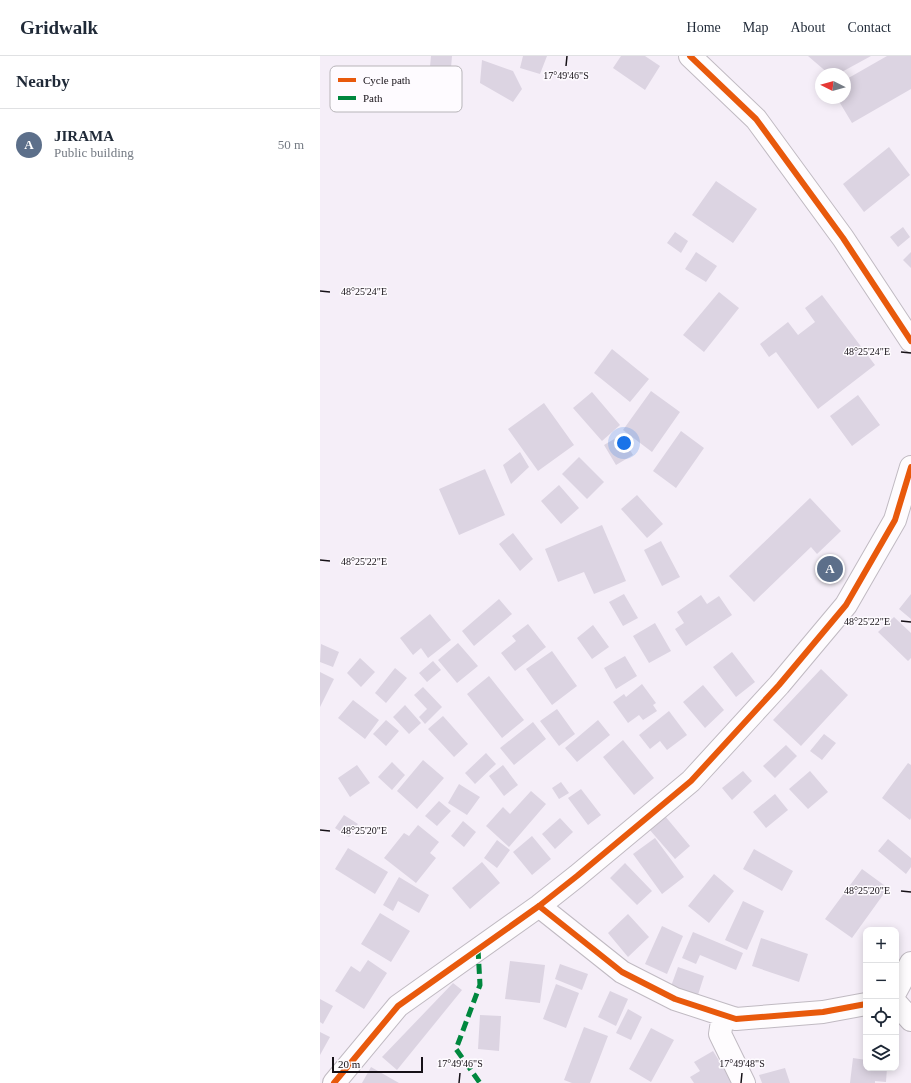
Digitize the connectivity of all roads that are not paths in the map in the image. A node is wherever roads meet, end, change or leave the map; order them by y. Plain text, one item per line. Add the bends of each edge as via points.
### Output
1 (690, 56) edge
2 (911, 341) edge
3 (911, 467) edge
4 (538, 906) junction
5 (911, 963) edge
6 (899, 985) edge
7 (863, 1005) edge
8 (899, 1006) edge
9 (723, 1014) junction
10 (911, 1020) edge
11 (334, 1083) edge
12 (744, 1083) edge

1 - 2 street via 756,119 843,238
3 - 4 street via 895,520 846,605 779,685 690,781
4 - 9 street via 622,972 675,999
4 - 11 street via 398,1006
5 - 6 street
7 - 9 street via 823,1012 736,1019
8 - 10 street
9 - 12 street via 720,1034

